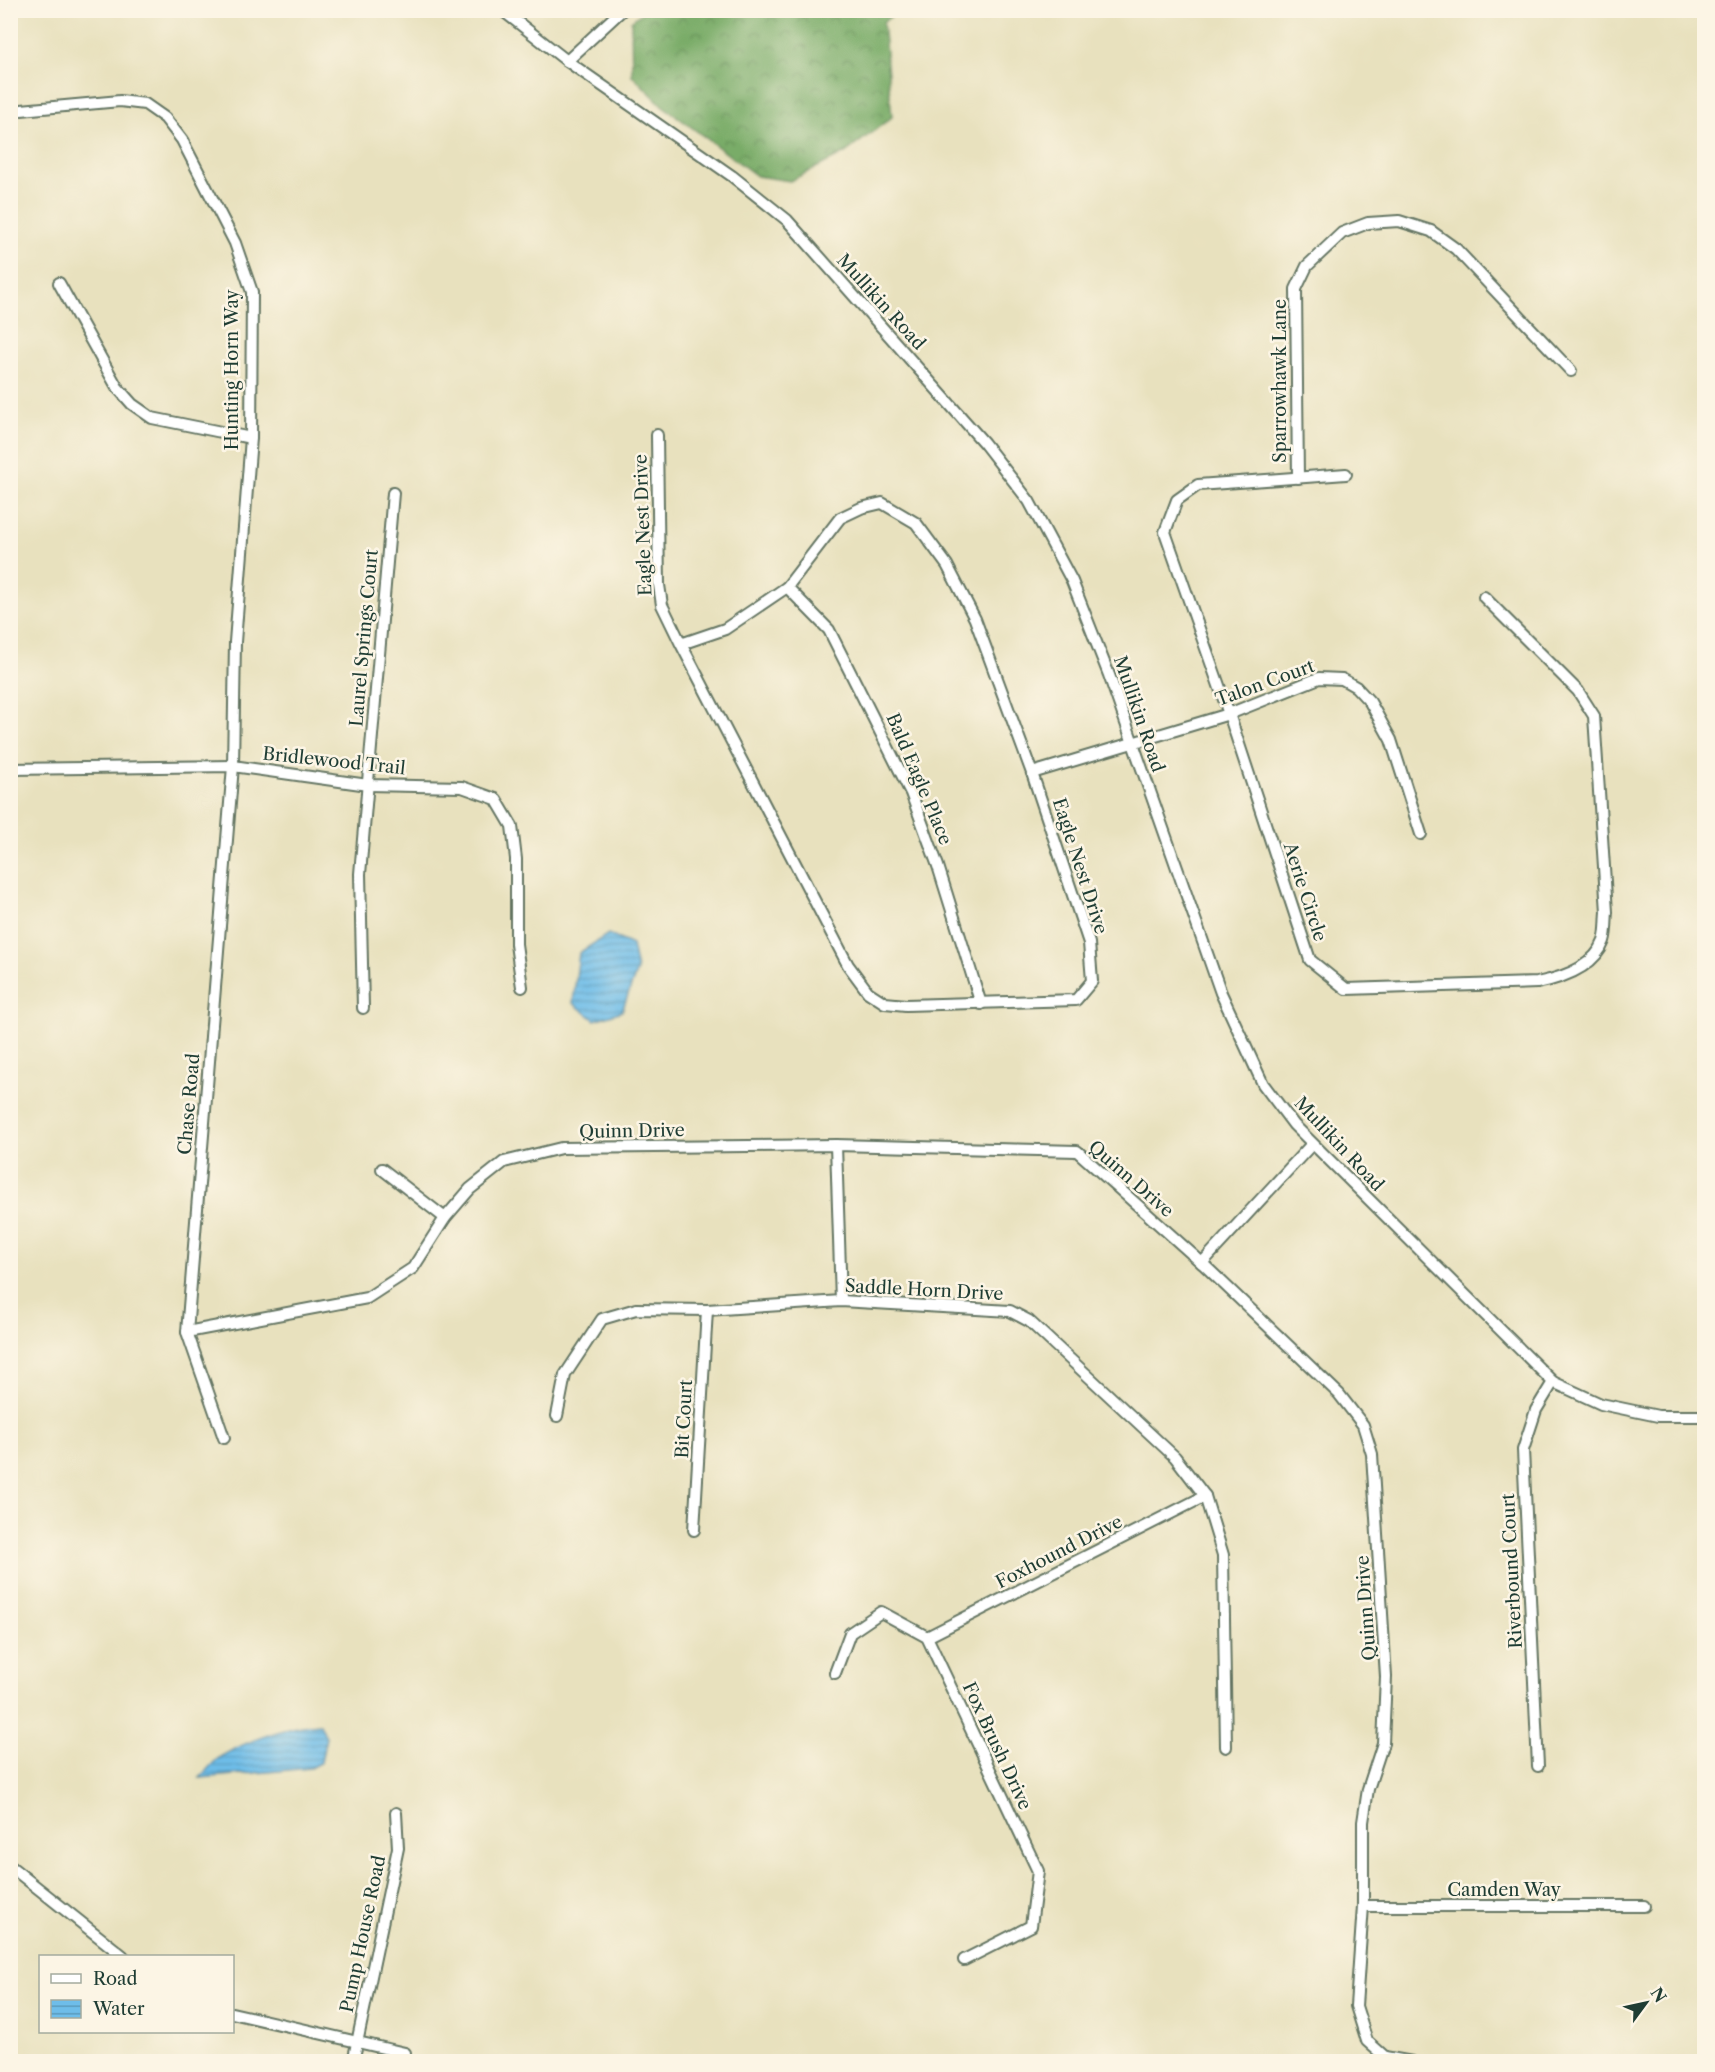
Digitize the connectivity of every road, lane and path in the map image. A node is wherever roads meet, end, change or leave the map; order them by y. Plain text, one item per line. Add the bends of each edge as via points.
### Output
1 (502, 10) edge
2 (622, 10) edge
3 (567, 61) junction
4 (10, 111) edge
5 (59, 283) dead end
6 (1571, 371) dead end
7 (657, 435) dead end
8 (251, 438) junction
9 (1346, 474) dead end
10 (1298, 478) junction
11 (393, 493) dead end
12 (787, 587) junction
13 (1484, 597) dead end
14 (681, 645) junction
15 (1229, 714) junction
16 (1132, 744) junction
17 (233, 766) junction
18 (10, 769) edge
19 (1032, 773) junction
20 (368, 785) junction
21 (1420, 834) dead end
22 (522, 987) dead end
23 (981, 1004) junction
24 (363, 1008) dead end
25 (1312, 1144) junction
26 (836, 1145) junction
27 (382, 1169) dead end
28 (445, 1218) junction
29 (1202, 1263) junction
30 (842, 1301) junction
31 (707, 1310) junction
32 (187, 1332) junction
33 (1553, 1382) junction
34 (557, 1416) dead end
35 (1704, 1416) edge
36 (224, 1438) dead end
37 (1205, 1496) junction
38 (694, 1530) dead end
39 (927, 1637) junction
40 (835, 1673) dead end
41 (1226, 1747) dead end
42 (1538, 1766) dead end
43 (396, 1814) dead end
44 (10, 1866) edge
45 (1363, 1906) junction
46 (1644, 1906) dead end
47 (122, 1955) edge
48 (964, 1960) dead end
49 (234, 2013) edge
50 (358, 2042) junction
51 (405, 2053) dead end
52 (353, 2061) edge
53 (1412, 2061) edge

1 - 3 street, Mullikin Road
2 - 3 street
3 - 16 street, Mullikin Road via 732,176 787,220 984,443 1029,501 1072,581
4 - 8 street, Hunting Horn Way via 120,101 145,105 165,118 182,140 235,243 252,292
5 - 8 street via 117,387 132,404 152,418
6 - 10 street, Sparrowhawk Lane via 1456,249 1431,231 1399,221 1368,223 1342,233 1307,266 1296,289
7 - 14 street, Eagle Nest Drive via 659,585 662,605
8 - 17 street, Hunting Horn Way via 235,642
9 - 10 street, Aerie Circle
10 - 15 street, Aerie Circle via 1198,485 1177,500 1165,532
11 - 20 street, Laurel Springs Court
12 - 14 street, Eagle Nest Drive via 725,629
12 - 19 street, Eagle Nest Drive via 840,518 882,503 916,523 947,565 975,619
12 - 23 street, Bald Eagle Place via 829,630 911,793
13 - 15 street, Aerie Circle via 1578,692 1594,716 1607,912 1604,941 1587,962 1566,977 1537,983 1346,989 1310,960
14 - 23 street, Eagle Nest Drive via 826,927 868,992 885,1003
15 - 16 street, Talon Court
15 - 21 street, Talon Court via 1319,678 1342,679 1356,687 1370,702 1391,740
16 - 19 street, Talon Court
16 - 25 street, Mullikin Road via 1221,993 1263,1084
17 - 18 street, Bridlewood Trail
17 - 20 street, Bridlewood Trail
17 - 32 street, Chase Road
19 - 23 street, Eagle Nest Drive via 1089,943 1092,981 1076,1000
20 - 22 street, Bridlewood Trail via 462,787 496,799 512,826 516,944
20 - 24 street, Laurel Springs Court via 360,874
25 - 29 street
25 - 33 street, Mullikin Road
26 - 28 street, Quinn Drive via 561,1148 504,1162 470,1189
26 - 29 street, Quinn Drive via 1077,1151
26 - 30 street
27 - 28 street
28 - 32 street, Quinn Drive via 413,1268 367,1298
29 - 45 street, Quinn Drive via 1339,1394 1363,1425 1372,1454 1386,1677 1383,1743 1368,1789 1363,1822
30 - 31 street, Saddle Horn Drive
30 - 37 street, Saddle Horn Drive via 1010,1311 1029,1321 1175,1456
31 - 34 street, Saddle Horn Drive via 636,1309 602,1319 565,1375
31 - 38 street, Bit Court
32 - 36 street, Chase Road
33 - 35 street, Mullikin Road via 1601,1404 1658,1416
33 - 42 street, Riverbound Court via 1536,1410 1523,1450
37 - 39 street, Foxhound Drive
37 - 41 street, Saddle Horn Drive via 1223,1555
39 - 40 street via 881,1612 850,1633
39 - 48 street, Fox Brush Drive via 1038,1871 1031,1926
43 - 50 street, Pump House Road via 398,1848
44 - 47 street
45 - 46 street, Camden Way
45 - 53 street, Quinn Drive via 1356,2006 1367,2041 1385,2056
49 - 50 street
50 - 51 street
50 - 52 street, Pump House Road

